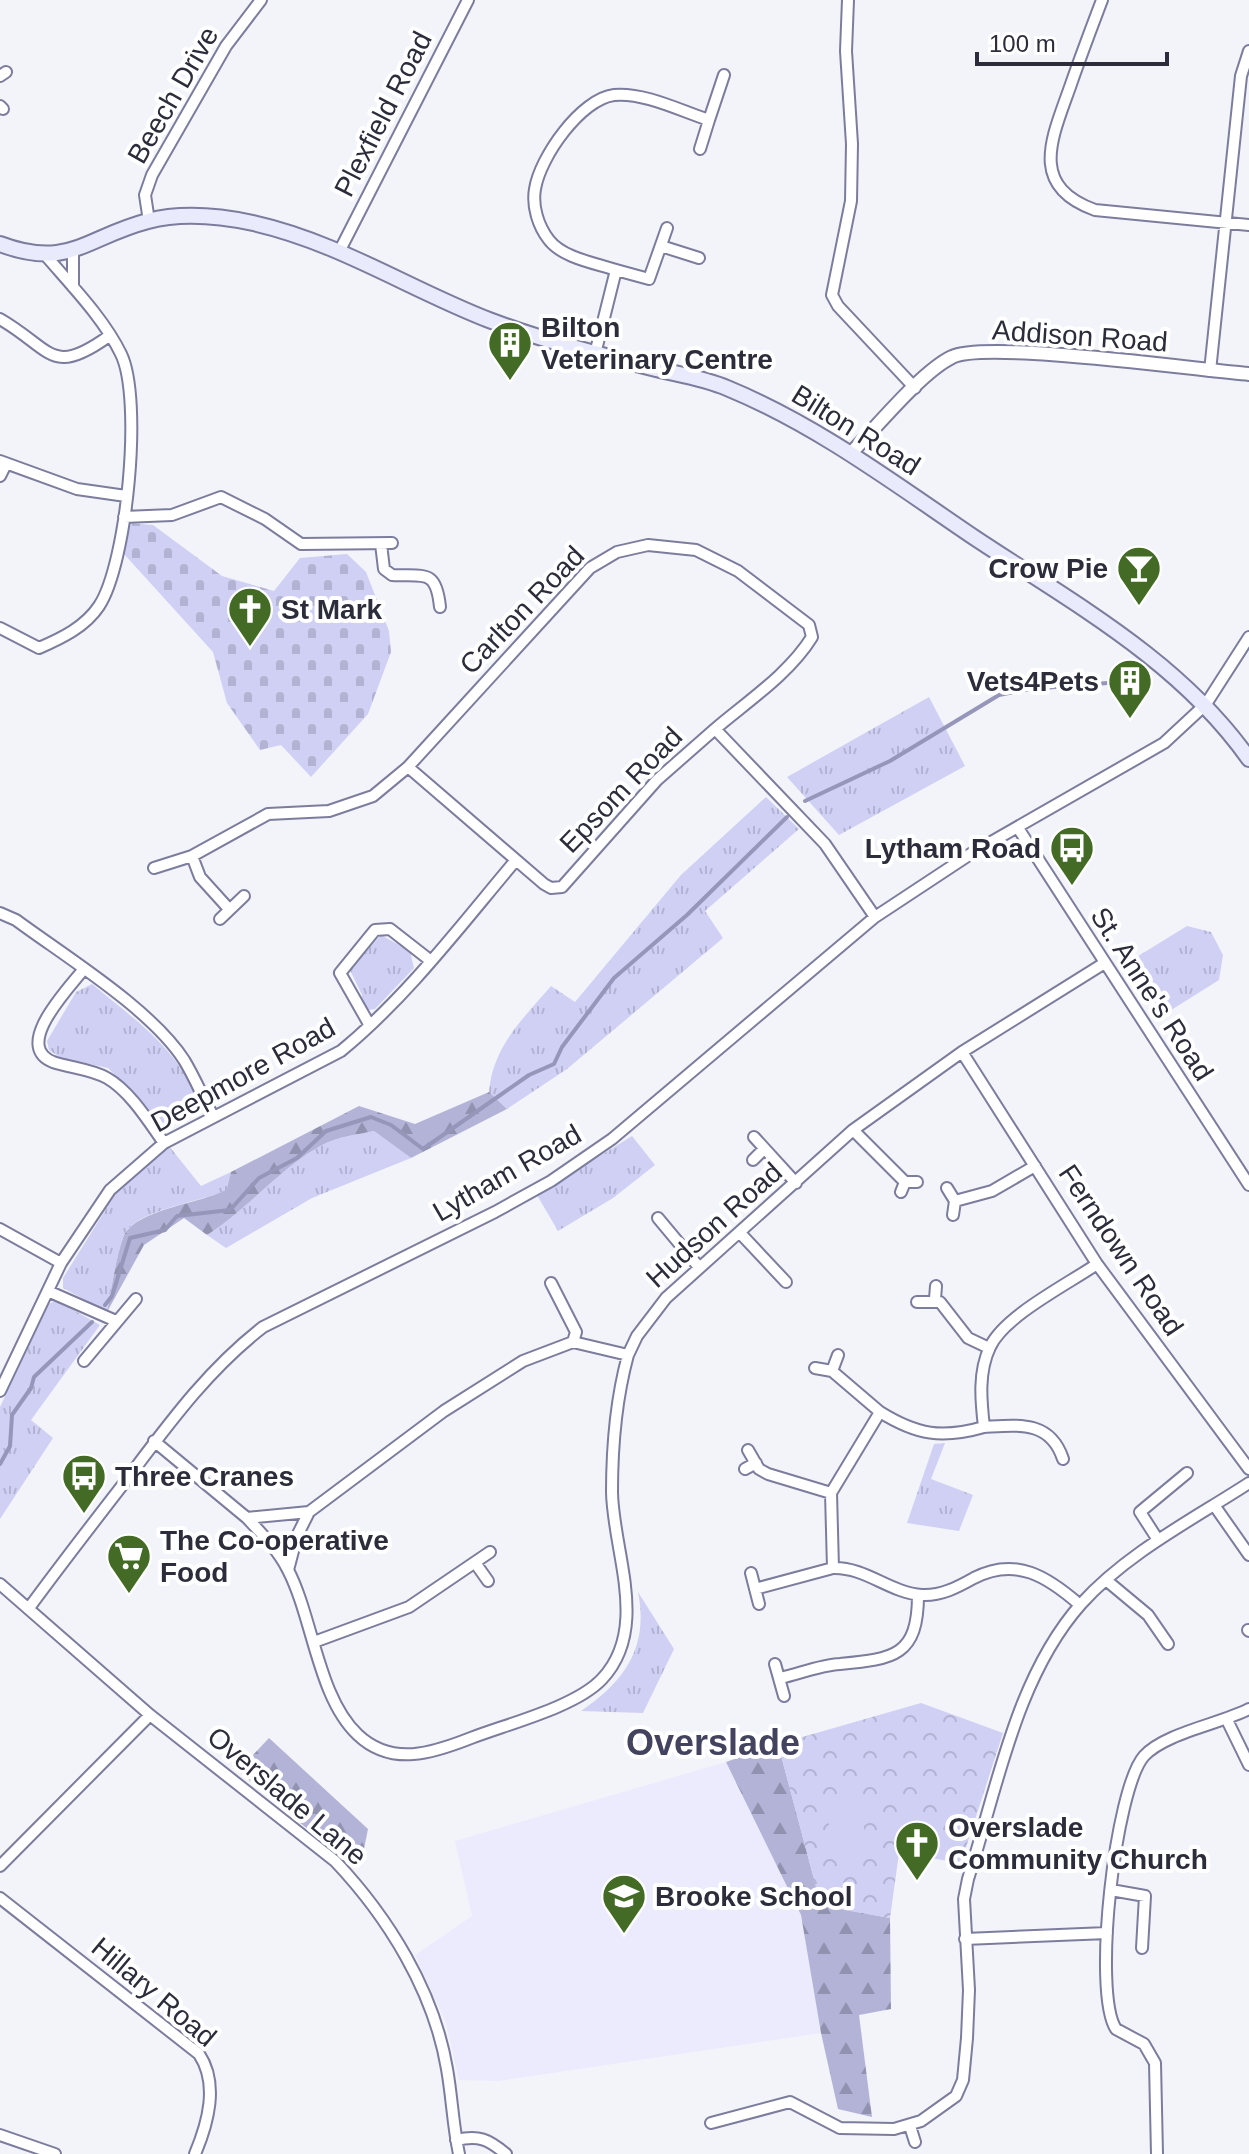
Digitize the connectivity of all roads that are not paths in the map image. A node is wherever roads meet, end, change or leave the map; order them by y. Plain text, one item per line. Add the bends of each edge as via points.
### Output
1 (261, 0) edge
2 (468, 0) edge
3 (848, 0) edge
4 (1102, 0) edge
5 (1249, 51) edge
6 (724, 75) dead end
7 (1244, 95) edge
8 (709, 120) junction
9 (700, 149) dead end
10 (149, 221) junction
11 (1226, 223) junction
12 (1249, 225) edge
13 (667, 228) dead end
14 (0, 244) edge
15 (661, 246) junction
16 (73, 250) junction
17 (340, 250) junction
18 (47, 257) junction
19 (699, 258) dead end
20 (616, 270) junction
21 (73, 287) junction
22 (0, 319) edge
23 (109, 336) junction
24 (595, 354) junction
25 (1210, 371) junction
26 (1249, 374) edge
27 (915, 388) junction
28 (850, 454) junction
29 (3, 462) edge
30 (0, 476) edge
31 (126, 496) junction
32 (124, 517) junction
33 (440, 607) dead end
34 (0, 628) edge
35 (1249, 637) edge
36 (1206, 704) junction
37 (715, 729) junction
38 (1249, 759) edge
39 (408, 767) junction
40 (1018, 828) junction
41 (192, 856) junction
42 (516, 860) junction
43 (154, 868) dead end
44 (244, 896) dead end
45 (229, 909) junction
46 (0, 913) edge
47 (875, 917) junction
48 (220, 919) dead end
49 (431, 961) junction
50 (1103, 964) junction
51 (83, 970) junction
52 (369, 1024) junction
53 (962, 1052) junction
54 (213, 1116) junction
55 (853, 1130) junction
56 (754, 1137) dead end
57 (164, 1143) junction
58 (764, 1149) junction
59 (753, 1160) dead end
60 (1035, 1166) junction
61 (917, 1182) dead end
62 (796, 1183) junction
63 (1249, 1185) edge
64 (947, 1188) dead end
65 (955, 1201) junction
66 (953, 1215) dead end
67 (658, 1218) dead end
68 (0, 1229) edge
69 (740, 1233) junction
70 (61, 1263) junction
71 (1097, 1264) junction
72 (698, 1266) junction
73 (786, 1282) dead end
74 (551, 1283) dead end
75 (936, 1286) dead end
76 (50, 1292) junction
77 (136, 1299) dead end
78 (935, 1299) junction
79 (917, 1302) dead end
80 (116, 1321) junction
81 (573, 1342) junction
82 (989, 1348) junction
83 (628, 1355) junction
84 (838, 1355) dead end
85 (84, 1361) dead end
86 (815, 1368) dead end
87 (832, 1371) junction
88 (0, 1391) edge
89 (880, 1412) junction
90 (984, 1427) junction
91 (1070, 1436) dead end
92 (154, 1441) junction
93 (1058, 1443) junction
94 (748, 1450) dead end
95 (1063, 1459) dead end
96 (756, 1463) junction
97 (745, 1469) dead end
98 (1249, 1469) edge
99 (1187, 1473) dead end
100 (1249, 1483) edge
101 (831, 1493) junction
102 (1214, 1505) junction
103 (309, 1512) junction
104 (247, 1518) junction
105 (1158, 1540) junction
106 (490, 1552) dead end
107 (1249, 1555) edge
108 (476, 1564) junction
109 (833, 1568) junction
110 (288, 1570) junction
111 (751, 1573) dead end
112 (1106, 1580) junction
113 (488, 1581) dead end
114 (0, 1584) edge
115 (755, 1589) junction
116 (918, 1595) junction
117 (759, 1604) dead end
118 (1080, 1605) junction
119 (29, 1608) junction
120 (314, 1642) junction
121 (1168, 1644) dead end
122 (775, 1664) dead end
123 (780, 1678) junction
124 (784, 1696) dead end
125 (1249, 1709) edge
126 (150, 1715) junction
127 (1227, 1720) junction
128 (1249, 1765) edge
129 (0, 1866) edge
130 (1111, 1890) junction
131 (0, 1898) edge
132 (1107, 1933) junction
133 (965, 1939) junction
134 (1142, 1948) dead end
135 (711, 2123) dead end
136 (910, 2126) junction
137 (0, 2135) edge
138 (456, 2140) junction
139 (915, 2142) dead end
140 (55, 2154) edge
141 (195, 2154) edge
142 (459, 2154) edge
143 (506, 2154) edge
144 (1157, 2154) edge

1 - 10 street, Beech Drive via 226,46 152,175 145,195
2 - 17 street, Plexfield Road
3 - 27 street via 851,201 832,295
4 - 11 street via 1050,142 1059,188 1095,210
5 - 7 street
6 - 8 street
7 - 11 street
8 - 9 street
8 - 20 street via 614,95 585,107 551,153 535,191 544,233 564,252
10 - 16 main road, Bilton Road
10 - 17 main road, Bilton Road via 209,216 255,223
11 - 12 street
11 - 25 street
13 - 15 street
14 - 18 main road
15 - 19 street
15 - 20 street via 649,279
16 - 18 main road, Bilton Road
16 - 21 street
17 - 24 main road, Bilton Road via 487,319
18 - 21 street
20 - 24 street
21 - 23 street
22 - 23 street via 67,360
23 - 31 street via 125,365 132,408
24 - 28 main road, Bilton Road via 722,386 779,411
25 - 26 street, Addison Road
25 - 27 street, Addison Road via 1005,351 951,357
27 - 28 street, Addison Road
28 - 36 main road, Bilton Road via 1087,611
29 - 30 street
29 - 31 street via 77,489
31 - 32 street
32 - 33 street via 172,515 221,497 301,544 386,543 384,569 392,575 430,578 436,583
32 - 34 street via 106,591 79,628 39,648
35 - 36 street, Lytham Road
36 - 38 main road, Bilton Road
36 - 40 street, Lytham Road via 1164,743
37 - 39 street, Carlton Road via 806,647 812,637 809,625 711,556 667,544 632,546 590,568
37 - 42 street, Epsom Road via 657,780 562,887 551,888
37 - 47 street, Epsom Road via 811,827
39 - 41 street, Carlton Road via 373,796 329,811 268,814
39 - 42 street, Epsom Road
40 - 47 street, Lytham Road via 930,878
40 - 50 street, St. Anne's Road
41 - 43 street, Carlton Road
41 - 45 street via 200,877
42 - 49 street, Deepmore Road
44 - 45 street
45 - 48 street
46 - 51 street
47 - 92 street, Lytham Road via 645,1114 551,1181 263,1327 223,1359
49 - 52 street, Deepmore Road
49 - 52 street via 390,929 375,930 340,975
50 - 53 street, Hudson Road
50 - 63 street, St. Anne's Road
51 - 54 street via 158,1030 183,1058
51 - 57 street via 38,1035 40,1052 49,1060 111,1080
52 - 54 street, Deepmore Road via 341,1051
53 - 55 street, Hudson Road
53 - 60 street, Ferndown Road
54 - 57 street, Deepmore Road
55 - 61 street via 903,1187
55 - 62 street, Hudson Road
56 - 58 street
57 - 70 street, Deepmore Road via 110,1190
58 - 59 street
58 - 62 street
60 - 65 street via 992,1191
60 - 71 street, Ferndown Road
62 - 69 street, Hudson Road
64 - 65 street
65 - 66 street
67 - 72 street
68 - 70 street
69 - 72 street, Hudson Road
69 - 73 street
70 - 76 street, Deepmore Road
71 - 82 street via 1018,1318
71 - 98 street, Ferndown Road
72 - 83 street, Hudson Road via 666,1298
74 - 81 street via 576,1332
75 - 78 street
76 - 80 street
76 - 88 street, Deepmore Road
77 - 80 street
78 - 79 street
78 - 82 street via 968,1338
80 - 85 street
81 - 83 street
81 - 103 street via 523,1361 444,1411
82 - 90 street via 981,1395
83 - 120 street, Hudson Road via 616,1405 612,1491 628,1613 615,1660 601,1680 547,1708 436,1752 408,1756 373,1746 349,1726
84 - 87 street
86 - 87 street
87 - 89 street
89 - 90 street via 928,1435 953,1436
89 - 101 street
90 - 93 street via 1031,1426
91 - 93 street
92 - 104 street
92 - 119 street, Lytham Road
93 - 95 street
94 - 96 street
96 - 97 street
96 - 101 street via 768,1474
99 - 105 street via 1140,1512
100 - 102 street
101 - 109 street
102 - 105 street
102 - 107 street
103 - 104 street
103 - 110 street
104 - 110 street, Hudson Road
105 - 112 street
106 - 108 street
108 - 113 street
108 - 120 street via 409,1607
109 - 115 street
109 - 116 street via 857,1570
110 - 120 street, Hudson Road
111 - 115 street
112 - 118 street
112 - 121 street via 1148,1615
114 - 119 street, Overslade Lane
115 - 117 street
116 - 118 street via 945,1592 1006,1568 1050,1580
116 - 123 street via 913,1636 895,1654
118 - 133 street via 1050,1648 1013,1735 968,1879
119 - 126 street, Overslade Lane
122 - 123 street
123 - 124 street
125 - 127 street
126 - 129 street
126 - 138 street, Overslade Lane via 335,1861 375,1909 432,2013 447,2068
127 - 128 street
127 - 130 street via 1176,1737 1139,1763 1122,1810
130 - 132 street
130 - 134 street via 1145,1896
131 - 141 street, Hillary Road via 199,2054 211,2091
132 - 133 street
132 - 144 street via 1110,2021 1144,2044 1155,2063
133 - 136 street via 969,1990 963,2080 948,2105
135 - 136 street via 790,2102 840,2128
136 - 139 street
137 - 140 street
138 - 142 street, Overslade Lane
138 - 143 street via 489,2139

